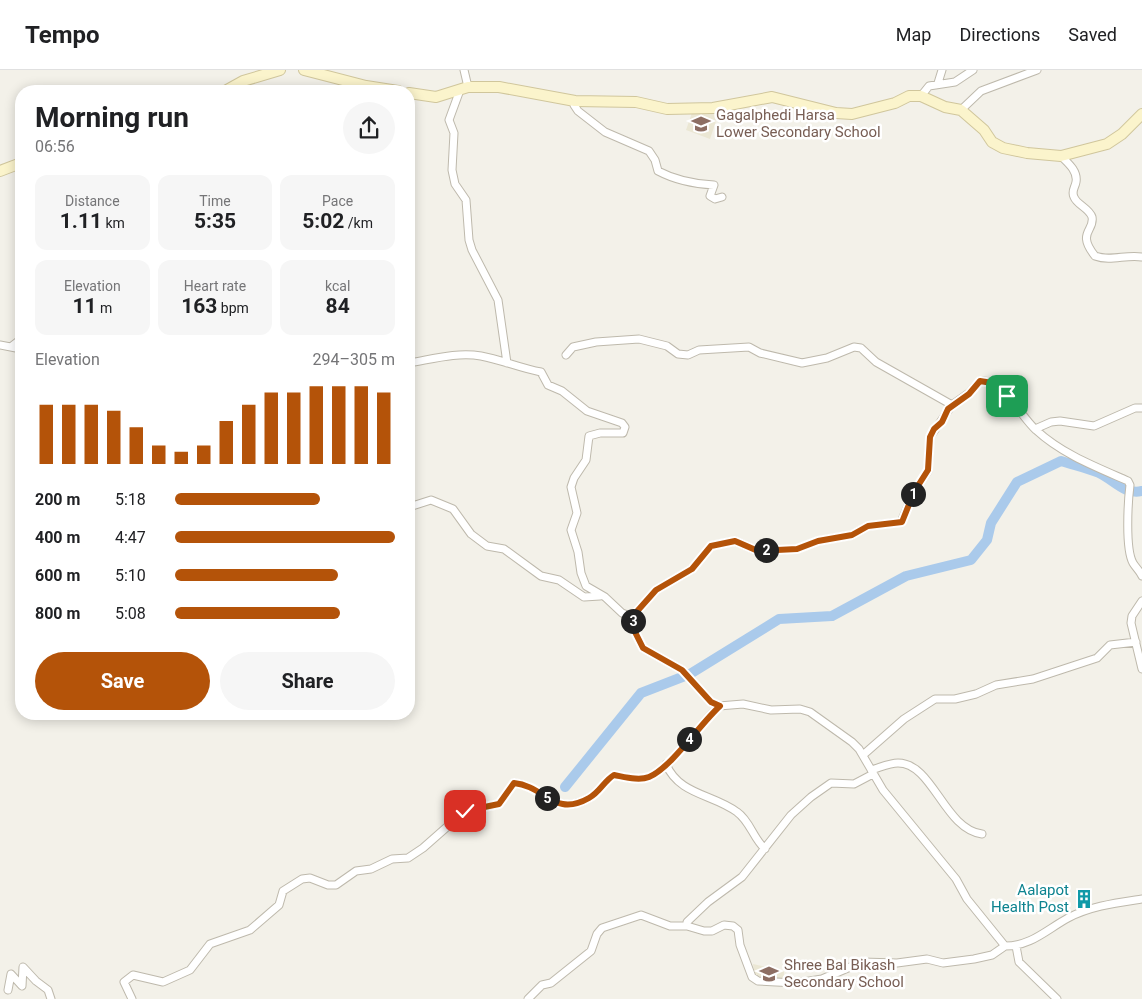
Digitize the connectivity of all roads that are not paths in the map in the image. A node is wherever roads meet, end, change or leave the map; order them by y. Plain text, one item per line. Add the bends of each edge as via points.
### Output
1 (280, 70) edge
2 (304, 70) edge
3 (464, 70) edge
4 (942, 70) edge
5 (972, 70) edge
6 (1037, 70) edge
7 (938, 83) junction
8 (236, 85) edge
9 (362, 85) edge
10 (464, 89) junction
11 (415, 94) edge
12 (921, 96) junction
13 (575, 101) junction
14 (961, 110) junction
15 (1142, 114) edge
16 (1061, 156) junction
17 (15, 165) edge
18 (0, 171) edge
19 (722, 198) dead end
20 (1142, 258) edge
21 (15, 344) edge
22 (0, 345) edge
23 (12, 346) junction
24 (15, 347) edge
25 (566, 355) dead end
26 (415, 362) edge
27 (507, 363) junction
28 (952, 405) junction
29 (1142, 408) edge
30 (1035, 429) junction
31 (415, 504) edge
32 (1142, 576) edge
33 (600, 596) junction
34 (1142, 602) edge
35 (632, 617) junction
36 (1136, 642) junction
37 (1142, 669) edge
38 (720, 706) junction
39 (863, 755) junction
40 (666, 764) junction
41 (872, 772) junction
42 (982, 834) dead end
43 (765, 849) junction
44 (1142, 899) edge
45 (687, 926) junction
46 (1005, 946) junction
47 (1016, 946) junction
48 (8, 990) dead end
49 (51, 999) edge
50 (132, 999) edge
51 (528, 999) edge
52 (1057, 999) edge

1 - 8 street
2 - 9 street
3 - 10 street
4 - 7 street
5 - 7 street via 955,82
6 - 14 street via 981,91
7 - 12 street via 929,86
10 - 11 street via 436,97
10 - 13 street via 499,87
10 - 27 street via 449,120 454,134 452,170 466,200 472,250 498,300
12 - 13 street via 909,96 852,114 836,113 772,96 713,108
12 - 14 street
13 - 19 street via 578,111 605,132 649,150 658,171 692,183 714,185 710,196
14 - 16 street via 984,130 992,142 1003,148
15 - 16 street via 1107,144
16 - 20 street via 1074,171 1074,200 1091,215 1086,232 1089,248 1095,256 1103,259 1122,256
17 - 18 street
21 - 23 street
22 - 23 street
23 - 24 street
25 - 28 street via 573,347 639,339 667,346 678,354 749,347 760,353 802,363 827,358 854,347 861,348 876,362
26 - 27 street via 460,355
27 - 33 street via 516,368 541,372 554,389 587,411 618,421 625,427 619,434 590,436 586,460 572,487 577,513 571,530 581,573 586,586
28 - 30 street via 984,380 1002,389
28 - 35 street via 930,437 928,470 914,492 902,522 868,526 852,535 818,541 797,549 758,551 735,541 711,546 692,569 656,590
29 - 30 street via 1094,426 1060,421
30 - 32 street via 1073,457 1098,466 1130,484 1127,515 1130,552
31 - 33 street via 432,500 453,509 471,534 487,546 504,549 541,576 559,580 584,597
33 - 35 street
34 - 36 street via 1132,616
35 - 38 street via 643,648 682,670 711,702
36 - 37 street
36 - 39 street via 1110,645 1097,658 1033,678 996,685 955,699 935,699 898,724
38 - 39 street via 743,704 771,710 806,710 845,737
38 - 40 street
39 - 41 street
40 - 43 street via 686,789 709,796 736,812
40 - 50 street via 649,777 614,775 601,790 574,806 559,804 514,783 499,804 465,811 408,858 392,859 371,869 356,871 336,884 302,879 283,891 279,905 250,930 210,944 190,970 163,982 133,975 127,977 124,982
41 - 42 street via 898,763 917,769 952,815 970,830
41 - 43 street via 854,784 831,783 811,797 791,815
41 - 46 street
43 - 45 street via 742,877 708,902 687,922
44 - 47 street via 1099,905 1068,918 1028,943
45 - 46 street via 708,931 724,925 733,926 738,930 752,977 758,981 797,983 822,979 862,962 897,963 927,959 942,963 974,959 992,955
45 - 51 street via 670,926 641,914 602,928 591,951 551,983 542,984
46 - 47 street
47 - 52 street via 1018,962
48 - 49 street via 11,974 22,986 22,967 48,990

